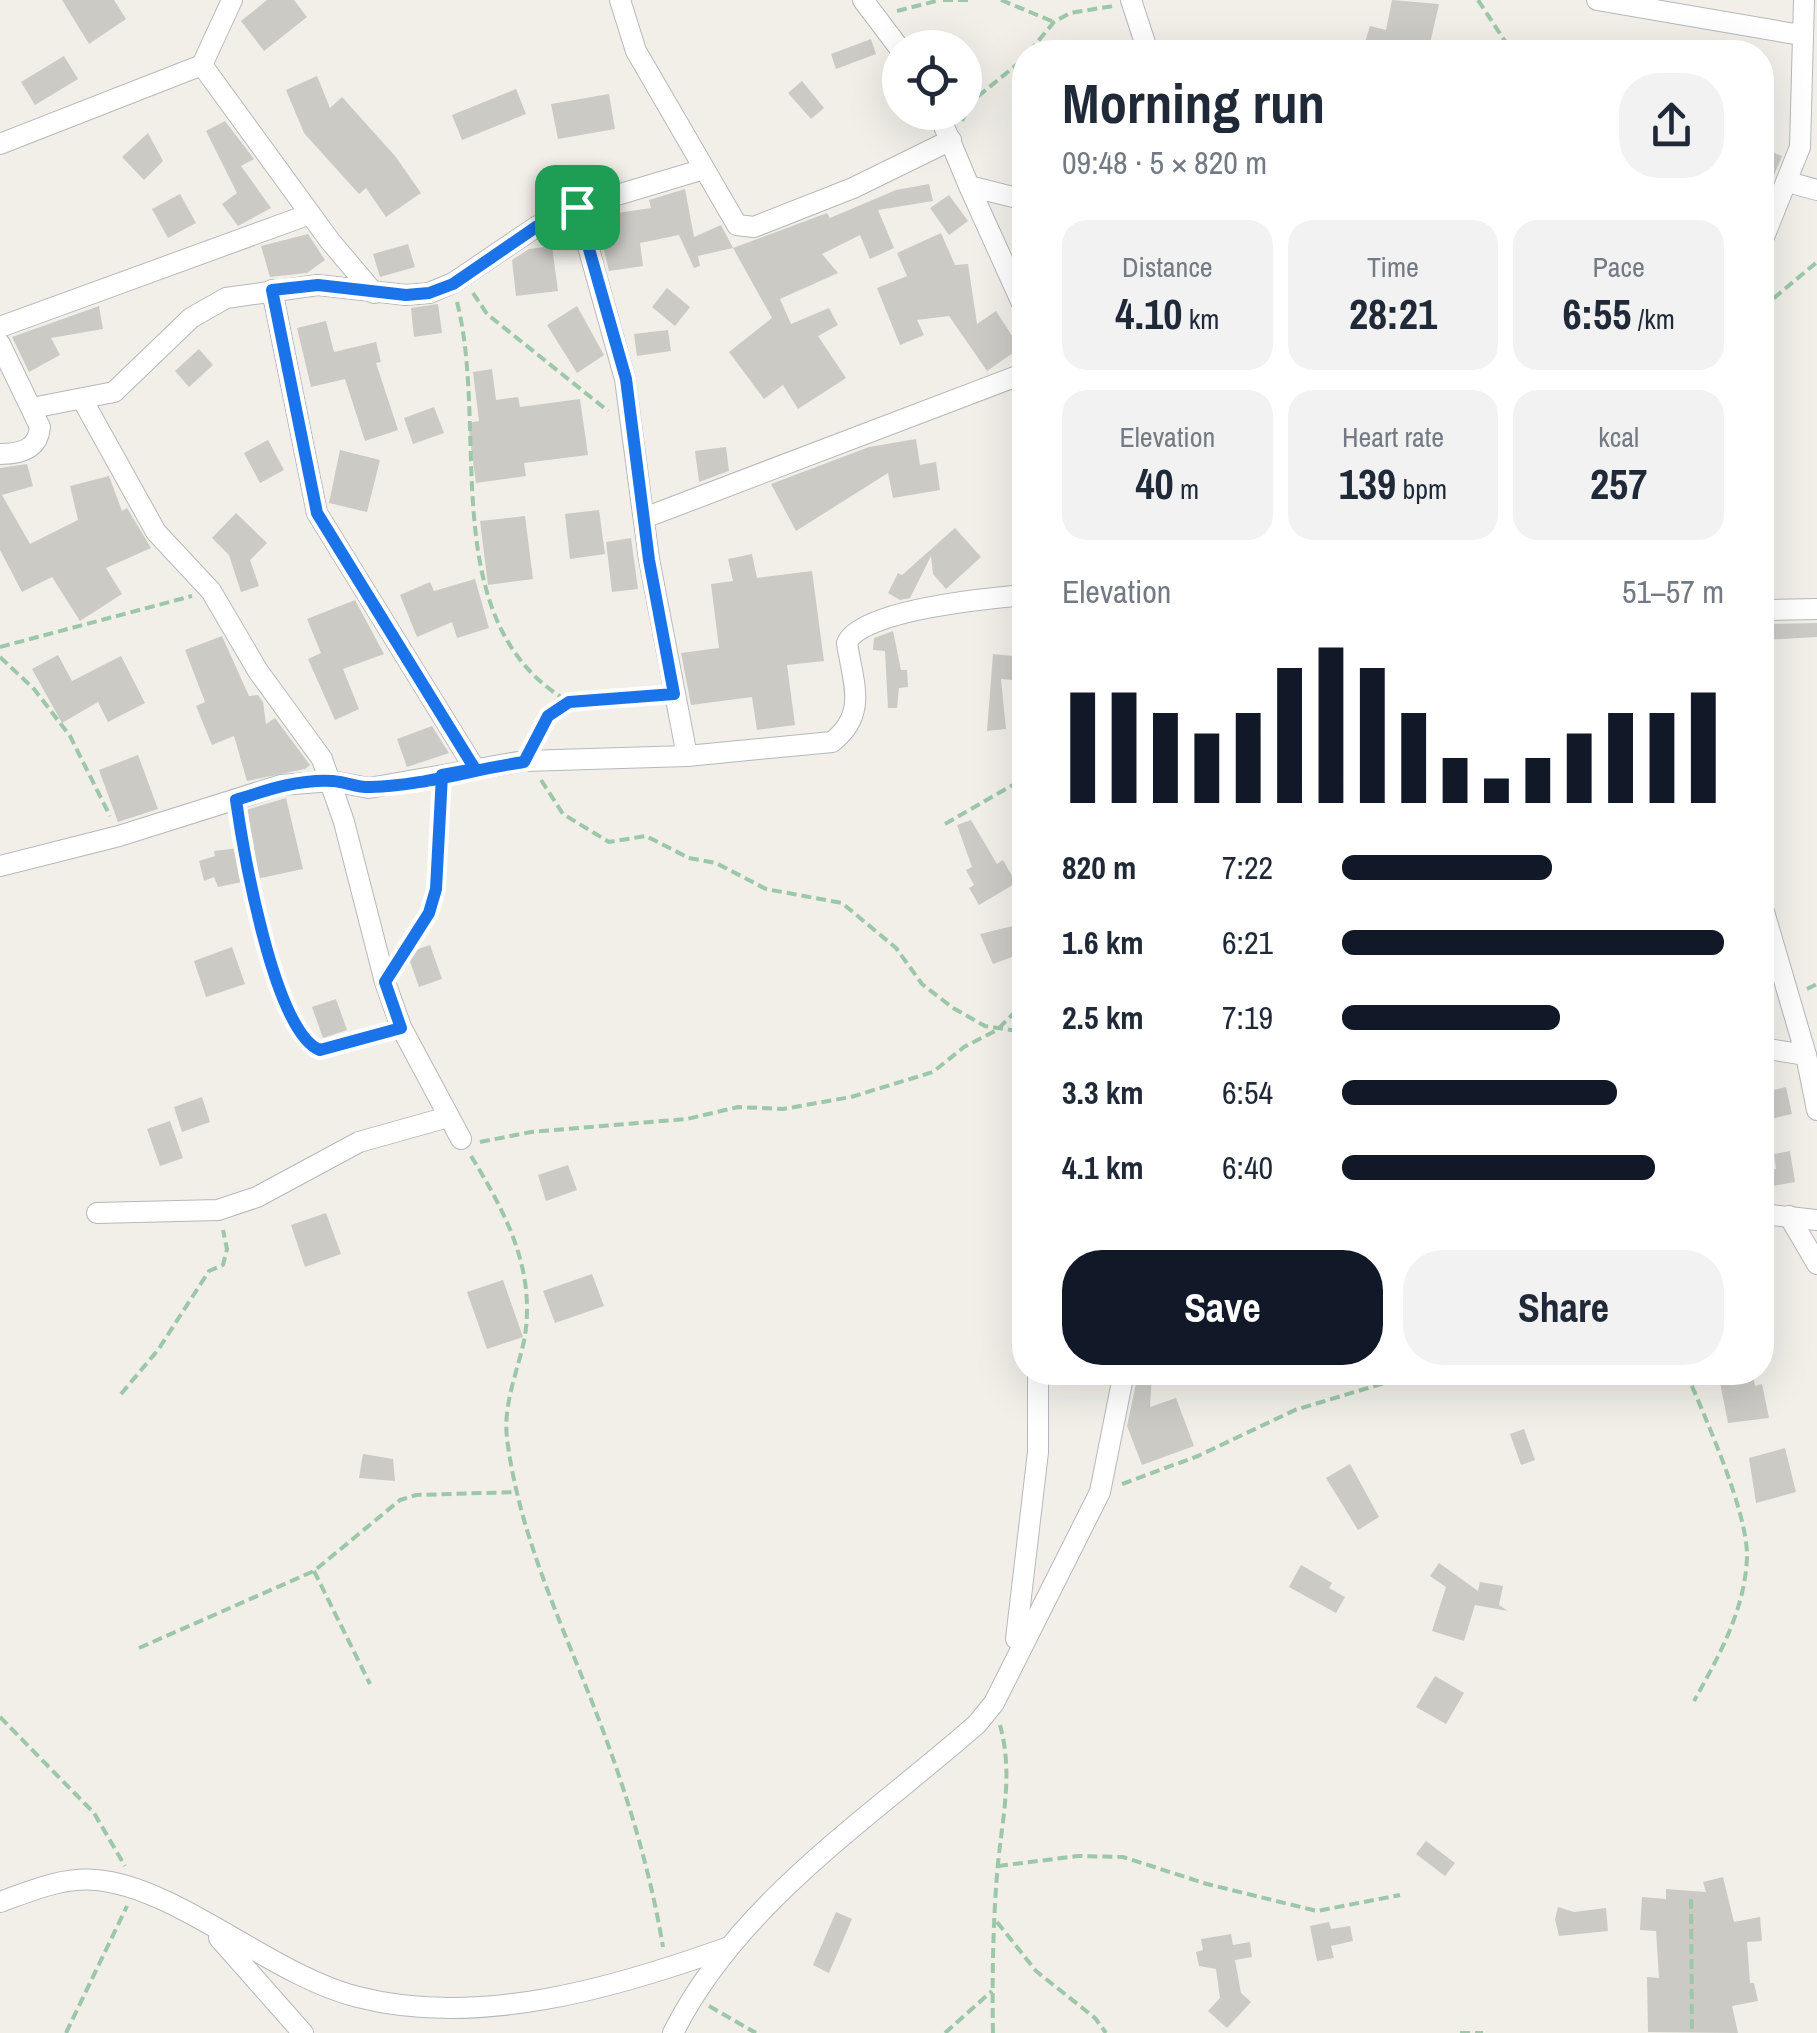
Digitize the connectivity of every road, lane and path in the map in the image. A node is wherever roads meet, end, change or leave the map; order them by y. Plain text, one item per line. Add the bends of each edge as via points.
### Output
1 (232, 0) edge
2 (620, 0) edge
3 (942, 0) edge
4 (969, 0) edge
5 (1001, 0) edge
6 (1129, 0) edge
7 (1478, 0) edge
8 (1597, 0) edge
9 (1804, 0) edge
10 (870, 8) edge
11 (1054, 22) junction
12 (886, 30) edge
13 (1801, 35) junction
14 (1039, 40) edge
15 (1144, 40) edge
16 (1504, 40) edge
17 (202, 66) junction
18 (1012, 68) edge
19 (946, 130) edge
20 (951, 140) junction
21 (0, 144) edge
22 (704, 169) junction
23 (1788, 182) junction
24 (970, 186) junction
25 (1817, 190) edge
26 (1012, 198) edge
27 (577, 207) junction
28 (1774, 212) edge
29 (310, 214) junction
30 (1817, 262) edge
31 (458, 280) junction
32 (1012, 281) edge
33 (272, 290) junction
34 (374, 293) junction
35 (1774, 298) edge
36 (0, 327) edge
37 (0, 344) edge
38 (1012, 378) edge
39 (82, 400) junction
40 (32, 408) junction
41 (613, 417) dead end
42 (0, 454) edge
43 (644, 518) junction
44 (211, 592) junction
45 (1012, 598) edge
46 (1774, 610) edge
47 (1817, 610) edge
48 (0, 648) edge
49 (0, 657) edge
50 (674, 694) junction
51 (569, 702) junction
52 (687, 756) junction
53 (525, 762) junction
54 (475, 769) junction
55 (442, 775) junction
56 (332, 781) junction
57 (1012, 785) edge
58 (236, 800) junction
59 (945, 824) dead end
60 (119, 836) junction
61 (0, 866) edge
62 (1774, 946) edge
63 (385, 982) junction
64 (1012, 1015) edge
65 (401, 1028) junction
66 (997, 1030) junction
67 (1012, 1031) edge
68 (1774, 1050) edge
69 (1806, 1055) junction
70 (1814, 1080) edge
71 (1817, 1110) edge
72 (448, 1118) junction
73 (461, 1139) junction
74 (218, 1210) junction
75 (97, 1213) dead end
76 (1774, 1215) edge
77 (1788, 1216) junction
78 (1817, 1220) edge
79 (1817, 1264) edge
80 (1038, 1385) edge
81 (1121, 1385) edge
82 (1378, 1385) edge
83 (1691, 1385) edge
84 (121, 1394) dead end
85 (518, 1492) junction
86 (1100, 1492) junction
87 (314, 1571) junction
88 (139, 1648) dead end
89 (1013, 1659) junction
90 (370, 1684) dead end
91 (1694, 1701) dead end
92 (994, 1703) junction
93 (0, 1717) edge
94 (998, 1866) junction
95 (136, 1888) junction
96 (1400, 1895) dead end
97 (1691, 1899) dead end
98 (0, 1902) edge
99 (997, 1922) junction
100 (212, 1928) junction
101 (728, 1947) junction
102 (666, 1969) junction
103 (992, 1991) junction
104 (692, 1996) junction
105 (66, 2033) edge
106 (303, 2033) edge
107 (673, 2033) edge
108 (756, 2033) edge
109 (945, 2033) edge
110 (993, 2033) edge
111 (1106, 2033) edge
112 (1460, 2033) edge
113 (1483, 2033) edge
114 (1692, 2033) edge

1 - 17 street
2 - 22 street via 636,51
3 - 4 path
3 - 10 path
5 - 11 path
6 - 11 path
6 - 15 street
7 - 16 path
8 - 13 street
9 - 13 street
10 - 12 street
11 - 14 path
13 - 23 street via 1800,147
17 - 21 street
17 - 29 street
18 - 20 path via 972,102
19 - 20 street
20 - 22 street via 754,227 732,223
20 - 24 street
22 - 27 street
23 - 25 street
23 - 28 street
24 - 26 street
24 - 32 street
27 - 31 street
27 - 43 street via 626,379
29 - 34 street
29 - 36 street
30 - 35 path
31 - 34 street via 429,293
31 - 41 path via 487,314
31 - 51 path via 468,342 468,448 492,615 518,660
33 - 34 street via 318,285
33 - 39 street via 202,310 124,384
33 - 54 street via 317,513
37 - 40 street
38 - 43 street
39 - 40 street
39 - 44 street via 156,532
40 - 42 street via 40,428 36,442
43 - 50 street
44 - 48 path
44 - 56 street
45 - 52 street via 860,627 847,644 856,704 850,728 832,742
46 - 47 street
49 - 60 path via 70,736
50 - 51 path
50 - 52 street
51 - 53 path via 548,716
52 - 53 street
53 - 54 street
53 - 66 path via 563,814 609,842 646,836 766,890 850,906 936,996
54 - 55 street
55 - 56 street via 369,788
55 - 63 path via 436,889 429,913
56 - 58 street via 281,785
56 - 63 street
57 - 59 path
58 - 60 street
58 - 65 path via 263,941 304,1040 320,1050
60 - 61 street
62 - 69 street
63 - 65 street
64 - 66 path
65 - 72 street
66 - 67 path
66 - 73 path via 932,1072 850,1097 478,1143
68 - 69 street
69 - 70 street
70 - 71 street
72 - 73 street
72 - 74 street via 359,1142 257,1197
73 - 85 path via 506,1216 529,1298 507,1406
74 - 75 street
74 - 84 path via 225,1262 209,1271
76 - 77 street
77 - 78 street
77 - 79 street
80 - 89 street via 1038,1452
81 - 86 street
82 - 86 path via 1296,1410
83 - 91 path via 1746,1557 1731,1636
85 - 87 path via 400,1500
85 - 102 path via 551,1603 633,1816
86 - 89 street
87 - 88 path
87 - 90 path
89 - 92 street
92 - 94 path via 1008,1756
92 - 101 street
93 - 95 path via 94,1813
94 - 96 path via 1123,1858 1317,1911
94 - 99 path
95 - 98 street via 56,1882
95 - 100 street
95 - 105 path
97 - 114 path
99 - 103 path
99 - 111 path via 1036,1971
100 - 102 street via 355,1997 426,2010 524,2002
100 - 106 street
101 - 102 street
101 - 104 street
103 - 109 path
103 - 110 path
104 - 107 street
104 - 108 path
112 - 113 path

